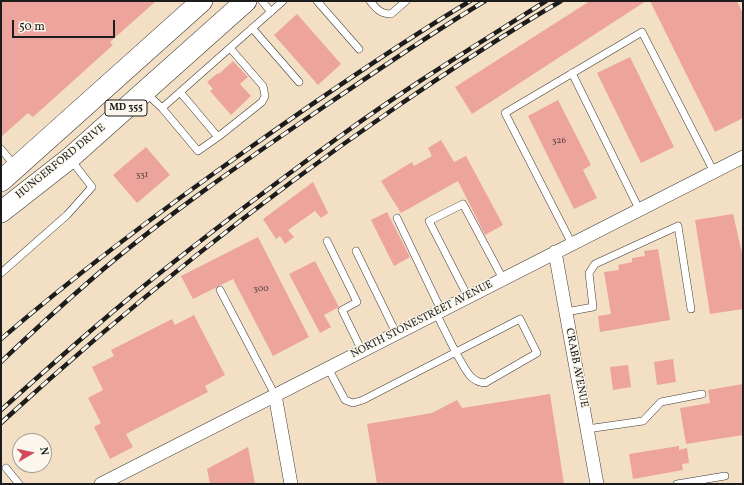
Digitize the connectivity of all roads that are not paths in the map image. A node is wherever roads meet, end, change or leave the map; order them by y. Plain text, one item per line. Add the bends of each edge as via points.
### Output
1 (202, 1) edge
2 (246, 1) edge
3 (262, 1) edge
4 (283, 1) edge
5 (317, 1) edge
6 (370, 1) edge
7 (406, 1) edge
8 (271, 12) junction
9 (252, 28) junction
10 (230, 48) junction
11 (359, 49) dead end
12 (572, 73) junction
13 (298, 82) dead end
14 (145, 91) junction
15 (180, 92) junction
16 (162, 108) junction
17 (218, 137) junction
18 (1, 149) edge
19 (70, 158) junction
20 (742, 161) edge
21 (17, 167) junction
22 (714, 172) junction
23 (1, 182) edge
24 (639, 210) junction
25 (1, 212) edge
26 (397, 218) dead end
27 (326, 241) dead end
28 (572, 244) junction
29 (356, 251) dead end
30 (555, 252) junction
31 (1, 273) edge
32 (503, 279) junction
33 (220, 290) dead end
34 (468, 297) junction
35 (691, 309) dead end
36 (438, 312) junction
37 (566, 312) junction
38 (396, 333) junction
39 (362, 351) junction
40 (456, 353) junction
41 (328, 368) junction
42 (702, 394) dead end
43 (275, 396) junction
44 (587, 429) junction
45 (6, 468) dead end
46 (725, 476) dead end
47 (19, 484) edge
48 (101, 484) edge
49 (291, 484) edge
50 (598, 484) edge
51 (677, 484) edge

1 - 21 main road, HUNGERFORD DRIVE / MD 355
2 - 14 main road, HUNGERFORD DRIVE / MD 355
3 - 8 lane
4 - 8 lane
5 - 11 lane
6 - 7 lane via 384,14 391,14
8 - 9 lane
9 - 10 lane
9 - 13 lane
10 - 15 lane
10 - 17 lane via 262,86 265,96 262,102
12 - 22 lane via 642,32
12 - 24 lane
12 - 28 lane via 505,113
14 - 16 lane
14 - 19 main road, HUNGERFORD DRIVE / MD 355
15 - 16 lane
15 - 17 lane
16 - 17 lane via 198,151
18 - 21 lane
19 - 25 main road, HUNGERFORD DRIVE / MD 355
19 - 31 lane via 92,187 67,215
20 - 22 street, NORTH STONESTREET AVENUE
21 - 23 main road, HUNGERFORD DRIVE / MD 355
22 - 24 street, NORTH STONESTREET AVENUE
24 - 28 street, NORTH STONESTREET AVENUE
26 - 36 lane
27 - 39 lane via 357,302 342,310
28 - 30 street, NORTH STONESTREET AVENUE
29 - 38 lane
30 - 32 street, NORTH STONESTREET AVENUE
30 - 37 street, CRABB AVENUE
32 - 34 street, NORTH STONESTREET AVENUE
32 - 34 lane via 464,204 429,221
33 - 43 lane
34 - 36 street, NORTH STONESTREET AVENUE
35 - 37 lane via 678,226 595,264 589,272 593,307
36 - 38 street, NORTH STONESTREET AVENUE
36 - 40 lane
37 - 44 street, CRABB AVENUE
38 - 39 street, NORTH STONESTREET AVENUE
39 - 41 street, NORTH STONESTREET AVENUE
40 - 40 lane via 472,378 485,383 537,354 520,319
40 - 41 lane via 353,403 345,400
41 - 43 street, NORTH STONESTREET AVENUE
42 - 44 lane via 661,402 643,420
43 - 48 street, NORTH STONESTREET AVENUE
43 - 49 street
44 - 50 street, CRABB AVENUE
45 - 47 lane
46 - 51 lane

